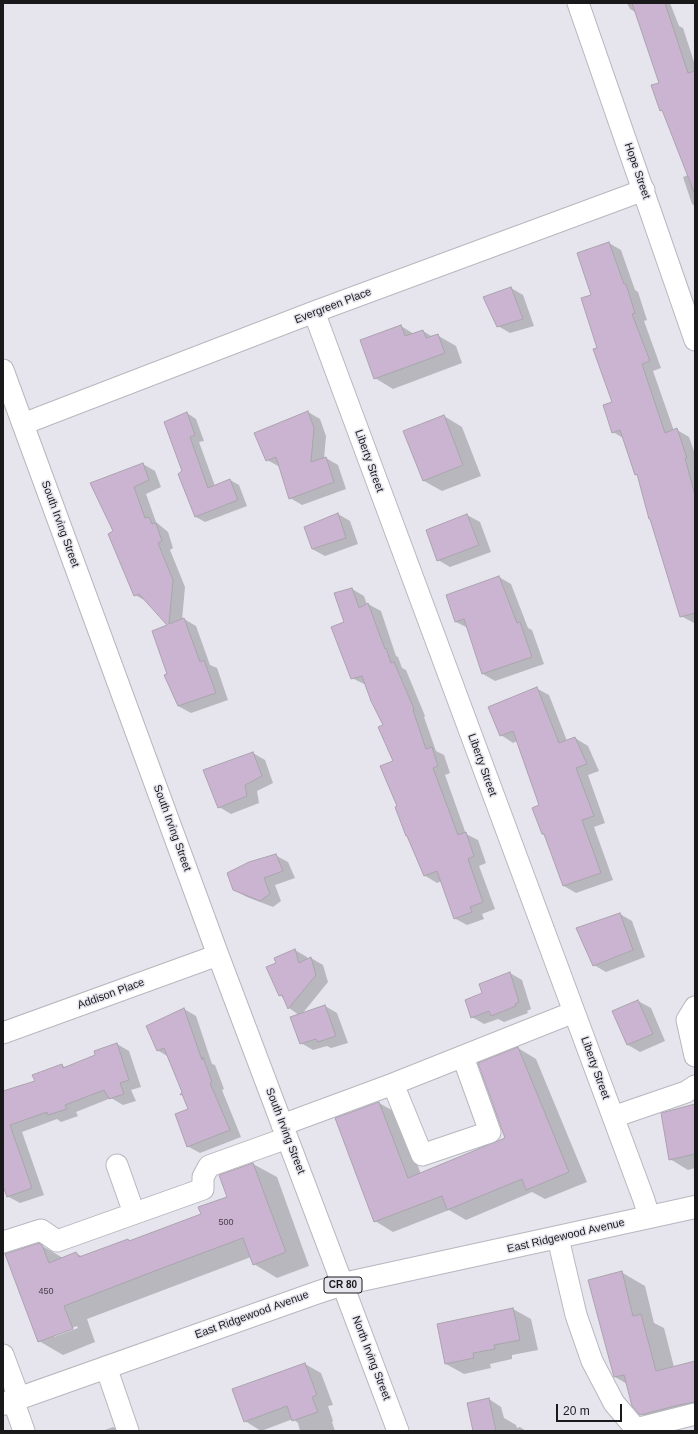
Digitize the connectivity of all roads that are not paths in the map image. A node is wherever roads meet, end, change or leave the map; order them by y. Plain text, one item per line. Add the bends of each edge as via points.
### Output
1 (578, 3) edge
2 (644, 190) junction
3 (314, 312) junction
4 (695, 340) edge
5 (3, 370) edge
6 (23, 424) junction
7 (218, 955) junction
8 (695, 1007) edge
9 (574, 1012) junction
10 (3, 1033) edge
11 (695, 1056) edge
12 (463, 1057) junction
13 (393, 1084) junction
14 (695, 1086) edge
15 (613, 1117) junction
16 (284, 1132) junction
17 (117, 1165) dead end
18 (695, 1207) edge
19 (134, 1213) junction
20 (649, 1218) junction
21 (558, 1238) junction
22 (3, 1242) edge
23 (343, 1284) junction
24 (3, 1355) edge
25 (106, 1367) junction
26 (12, 1400) edge
27 (695, 1414) edge
28 (24, 1431) edge
29 (128, 1431) edge
30 (398, 1431) edge

1 - 2 street, Hope Street
2 - 3 street, Evergreen Place
2 - 4 street, Hope Street
3 - 6 street, Evergreen Place
3 - 9 street, Liberty Street
5 - 6 street, South Irving Street
6 - 7 street, South Irving Street
7 - 10 street, Addison Place
7 - 16 street, South Irving Street
8 - 11 street via 687,1020
9 - 12 street
9 - 15 street, Liberty Street
12 - 13 street
12 - 13 street via 490,1132 422,1155
13 - 16 street
14 - 15 street via 686,1092
15 - 20 street, Liberty Street
16 - 19 street via 209,1166 203,1177 203,1188
16 - 23 street, South Irving Street
17 - 19 street
18 - 20 main road, East Ridgewood Avenue / CR 80
19 - 22 street via 57,1241 41,1230
20 - 21 main road, East Ridgewood Avenue / CR 80
21 - 23 main road, East Ridgewood Avenue / CR 80
21 - 27 street via 576,1315 592,1361 614,1403 636,1429
23 - 25 main road, East Ridgewood Avenue / CR 80
23 - 30 street, North Irving Street
24 - 26 street
25 - 26 main road, East Ridgewood Avenue / CR 80
25 - 29 street
26 - 28 street

